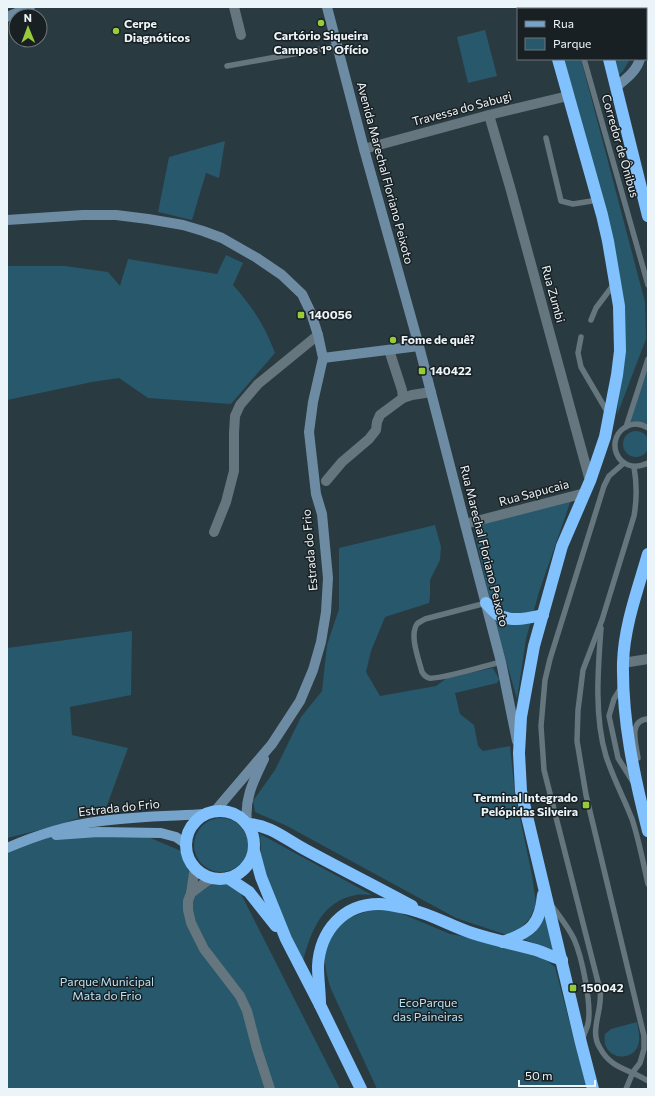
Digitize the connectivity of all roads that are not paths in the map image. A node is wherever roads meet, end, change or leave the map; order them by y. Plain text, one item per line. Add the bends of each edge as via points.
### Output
1 (30, 7) edge
2 (234, 7) edge
3 (327, 7) edge
4 (7, 17) edge
5 (241, 35) dead end
6 (337, 46) junction
7 (558, 60) edge
8 (584, 60) edge
9 (609, 60) edge
10 (640, 60) edge
11 (227, 66) dead end
12 (616, 87) junction
13 (568, 96) junction
14 (489, 115) junction
15 (546, 138) dead end
16 (364, 149) junction
17 (598, 200) junction
18 (648, 216) edge
19 (7, 220) edge
20 (616, 283) junction
21 (648, 285) edge
22 (591, 320) dead end
23 (581, 337) dead end
24 (319, 339) junction
25 (419, 346) junction
26 (389, 350) junction
27 (323, 358) junction
28 (648, 359) edge
29 (431, 392) junction
30 (403, 398) junction
31 (610, 415) junction
32 (626, 427) junction
33 (648, 428) edge
34 (624, 463) junction
35 (648, 463) edge
36 (634, 467) junction
37 (326, 481) dead end
38 (590, 481) junction
39 (585, 493) junction
40 (465, 524) junction
41 (214, 532) dead end
42 (648, 554) edge
43 (486, 603) junction
44 (543, 615) junction
45 (602, 620) junction
46 (648, 659) edge
47 (501, 662) junction
48 (623, 663) junction
49 (623, 684) junction
50 (648, 719) edge
51 (272, 744) junction
52 (519, 753) junction
53 (636, 787) junction
54 (648, 809) edge
55 (210, 813) junction
56 (247, 824) junction
57 (648, 831) edge
58 (36, 837) junction
59 (186, 844) junction
60 (7, 848) edge
61 (254, 852) junction
62 (195, 867) junction
63 (214, 878) junction
64 (228, 878) junction
65 (648, 884) edge
66 (544, 885) junction
67 (191, 893) junction
68 (548, 901) junction
69 (438, 919) junction
70 (286, 939) junction
71 (503, 942) junction
72 (562, 960) junction
73 (320, 1005) junction
74 (580, 1043) junction
75 (648, 1049) edge
76 (640, 1063) junction
77 (633, 1072) junction
78 (648, 1081) edge
79 (270, 1089) edge
80 (361, 1089) edge
81 (593, 1089) edge
82 (626, 1089) edge

1 - 4 main road
2 - 5 street
3 - 6 main road, Avenida Marechal Floriano Peixoto
6 - 11 lane
6 - 16 main road, Avenida Marechal Floriano Peixoto
7 - 13 highway
8 - 21 lane, Corredor de Ônibus
9 - 12 highway
10 - 12 main road via 633,73
12 - 18 highway
13 - 14 street, Travessa do Sabugi
13 - 17 highway
14 - 16 street, Travessa do Sabugi
14 - 38 street, Rua Zumbi
15 - 17 lane via 561,201 573,204
16 - 25 main road, Avenida Marechal Floriano Peixoto
17 - 20 highway
19 - 24 main road, Estrada do Frio via 116,215 183,225 222,238 282,275 302,294
20 - 22 lane via 596,308
20 - 31 highway via 620,352
23 - 31 lane via 578,353 581,367
24 - 27 main road, Estrada do Frio
24 - 41 street via 258,384 240,405 235,416 234,471 226,502
25 - 26 main road
25 - 29 main road, Rua Marechal Floriano Peixoto
26 - 27 main road
26 - 30 street
27 - 51 main road, Estrada do Frio via 309,432 316,494 322,514 328,578 326,612 313,670 300,701
28 - 32 lane
29 - 30 street
29 - 40 main road, Rua Marechal Floriano Peixoto
30 - 37 street via 380,415 376,430 369,440 342,462
31 - 38 highway
32 - 33 lane via 639,424
32 - 34 lane via 616,438 615,445 616,452
34 - 36 lane
34 - 77 lane via 609,476 604,486 550,659 545,680 541,726 546,778 600,994 595,1030 598,1044 610,1062
35 - 36 lane
36 - 45 lane via 637,486 634,516
38 - 39 highway
39 - 40 street, Rua Sapucaia
39 - 44 highway via 562,546
40 - 43 main road, Rua Marechal Floriano Peixoto
42 - 48 highway via 629,620
43 - 44 highway via 497,614 506,618
43 - 47 main road, Rua Marechal Floriano Peixoto
43 - 47 lane via 418,623 414,637 422,672 430,678 441,677
44 - 52 highway via 524,698
45 - 65 lane via 597,673 603,743 632,819
45 - 76 lane via 583,670 577,741 586,795 642,1024 644,1049
46 - 48 street
47 - 52 main road, Rua Marechal Floriano Peixoto
48 - 49 highway
49 - 53 highway
49 - 53 lane via 614,699 609,716 618,758
50 - 54 lane via 640,720 636,724 635,742
51 - 55 main road, Estrada do Frio
51 - 56 main road, Estrada do Frio via 251,786 247,799
52 - 66 highway via 521,791
53 - 57 highway
55 - 56 highway via 228,812
55 - 58 main road, Estrada do Frio via 102,820
55 - 59 highway via 194,824 188,833
56 - 61 highway via 254,837
56 - 69 highway via 261,825
58 - 59 main road, Estrada do Frio via 98,832 141,832 170,835
58 - 60 main road, Estrada do Frio
59 - 62 highway
61 - 64 highway via 243,871
61 - 70 highway via 261,877
62 - 63 highway via 205,876
62 - 67 street
63 - 64 highway
63 - 67 street
64 - 70 highway via 249,892
66 - 68 highway
66 - 71 highway via 542,907 536,922 520,936
67 - 79 street via 188,901 191,923 204,950 240,996 247,1010
68 - 72 highway
68 - 74 lane via 574,940 584,977 588,1000 588,1024
69 - 71 highway
69 - 73 highway via 410,909 381,904 359,907 345,914 329,929 321,946 318,966
70 - 73 highway
71 - 72 highway via 537,950
72 - 74 highway
73 - 80 highway
74 - 81 highway
75 - 76 lane
76 - 77 lane
77 - 78 lane
77 - 82 lane

